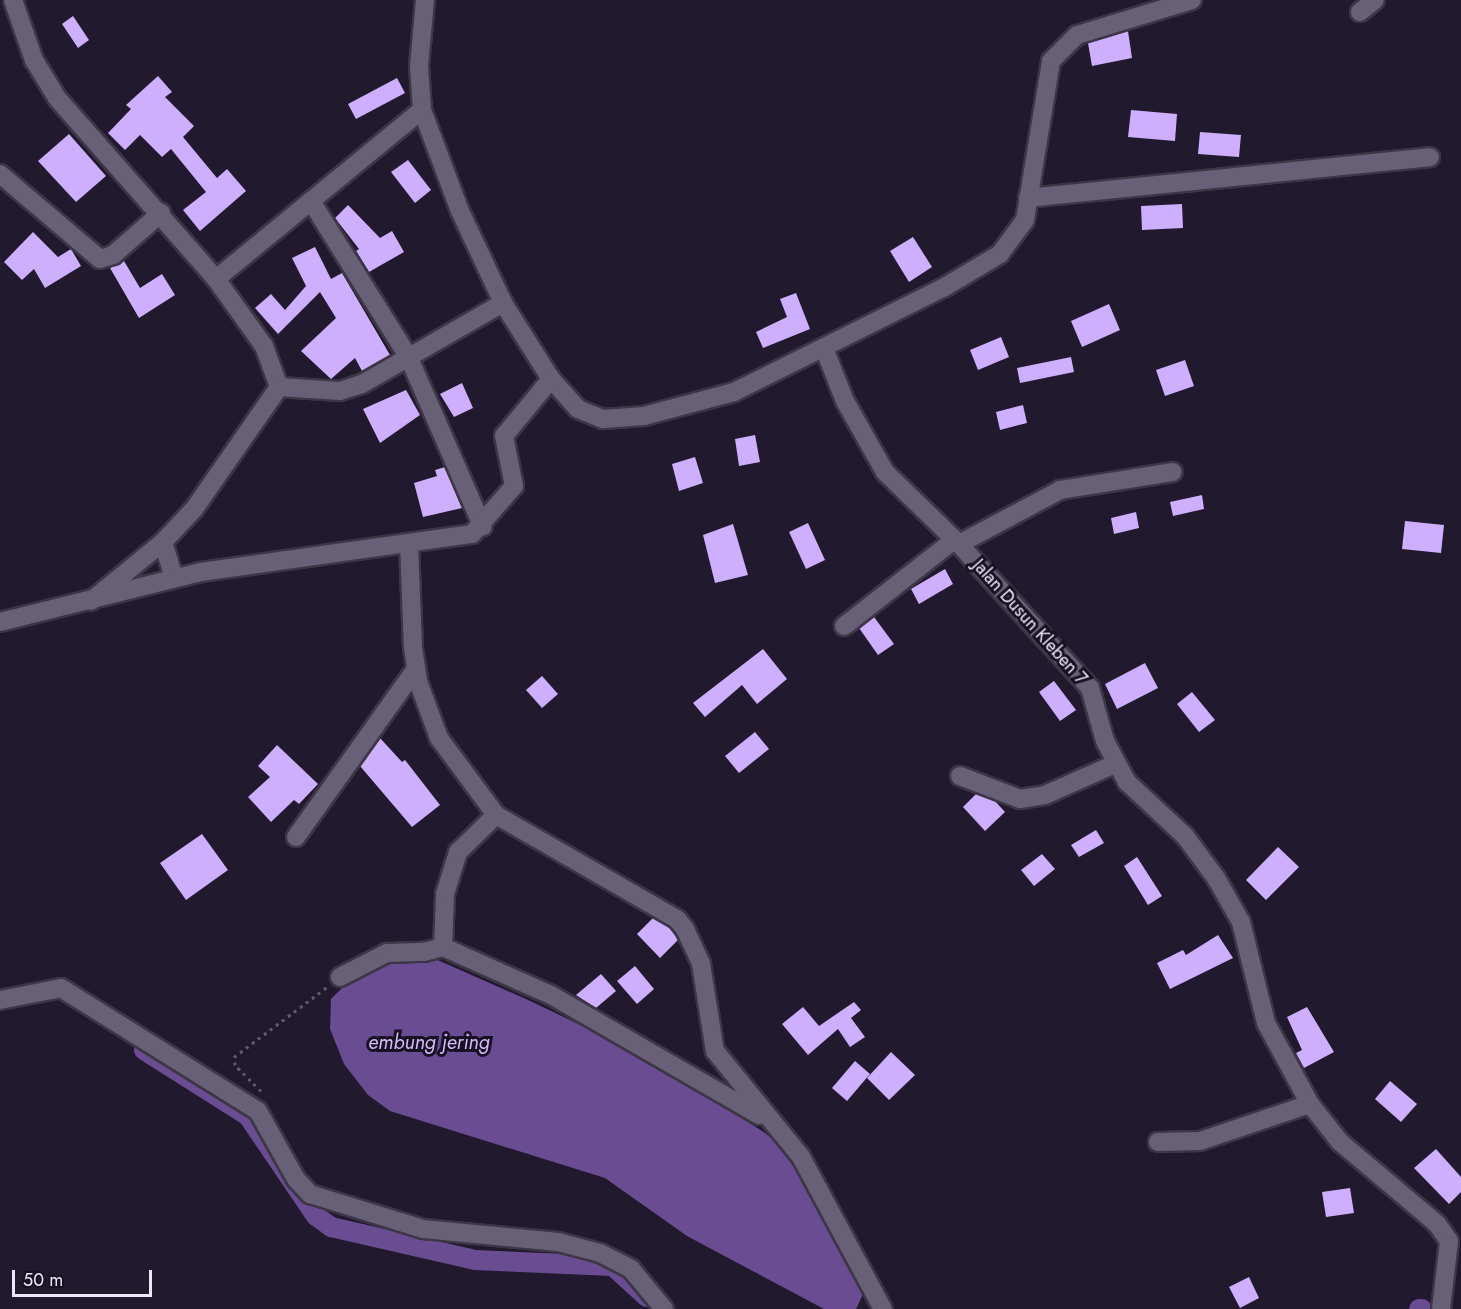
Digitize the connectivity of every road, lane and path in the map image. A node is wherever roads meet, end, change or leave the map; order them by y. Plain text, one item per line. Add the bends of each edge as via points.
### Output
1 (13, 0) edge
2 (425, 0) edge
3 (1192, 0) edge
4 (1375, 0) edge
5 (1360, 12) dead end
6 (422, 110) junction
7 (1430, 157) dead end
8 (0, 174) edge
9 (1028, 198) junction
10 (311, 201) junction
11 (161, 213) junction
12 (216, 279) junction
13 (503, 303) junction
14 (824, 348) junction
15 (409, 358) junction
16 (551, 379) junction
17 (279, 387) junction
18 (1173, 472) dead end
19 (483, 527) junction
20 (164, 542) junction
21 (956, 542) junction
22 (409, 543) junction
23 (174, 577) junction
24 (91, 601) junction
25 (0, 622) edge
26 (844, 626) dead end
27 (416, 669) junction
28 (1115, 764) junction
29 (960, 776) dead end
30 (496, 815) junction
31 (296, 837) dead end
32 (443, 947) junction
33 (340, 977) joint
34 (0, 1000) edge
35 (265, 1095) dead end
36 (1310, 1104) junction
37 (767, 1120) junction
38 (1158, 1142) dead end
39 (664, 1309) edge
40 (884, 1309) edge
41 (1441, 1309) edge

1 - 11 street via 34,60 57,98
2 - 6 street via 419,66
3 - 9 street via 1077,35 1061,48 1046,75
4 - 5 street
6 - 10 street
6 - 13 street via 460,211
7 - 9 street
8 - 11 street via 100,259 113,255
9 - 14 street via 1025,220 1000,255
10 - 12 street
10 - 15 street
11 - 12 street
12 - 17 street via 264,346
13 - 15 street
13 - 16 street
14 - 16 street via 734,392 644,416 592,416 578,409
14 - 21 street, Jalan Dusun Kleben 7 via 845,401 885,472
15 - 17 street via 340,391
15 - 19 street
16 - 19 street via 504,436 514,486
17 - 20 street via 217,481
18 - 21 street via 1060,490
19 - 22 street via 466,537
20 - 23 street
20 - 24 street
21 - 26 street
21 - 28 street, Jalan Dusun Kleben 7 via 1090,688
22 - 23 street
22 - 27 street
23 - 24 street
24 - 25 street
27 - 30 street via 439,738
27 - 31 street
28 - 29 street via 1045,795 1020,799
28 - 36 street, Jalan Dusun Kleben 7 via 1137,793 1185,836 1229,898 1241,922 1266,1023
30 - 32 street via 458,852 445,894
30 - 37 street via 677,919 694,942 701,964 715,1051
32 - 33 street via 387,953
32 - 37 street via 551,995
33 - 35 path via 234,1057 235,1065
34 - 39 street via 61,988 258,1111 296,1179 310,1194 423,1229 558,1242 600,1253 631,1269
36 - 38 street via 1200,1141
36 - 41 street, Jalan Dusun Kleben 7 via 1340,1142 1437,1224 1450,1247
37 - 40 street via 801,1157

